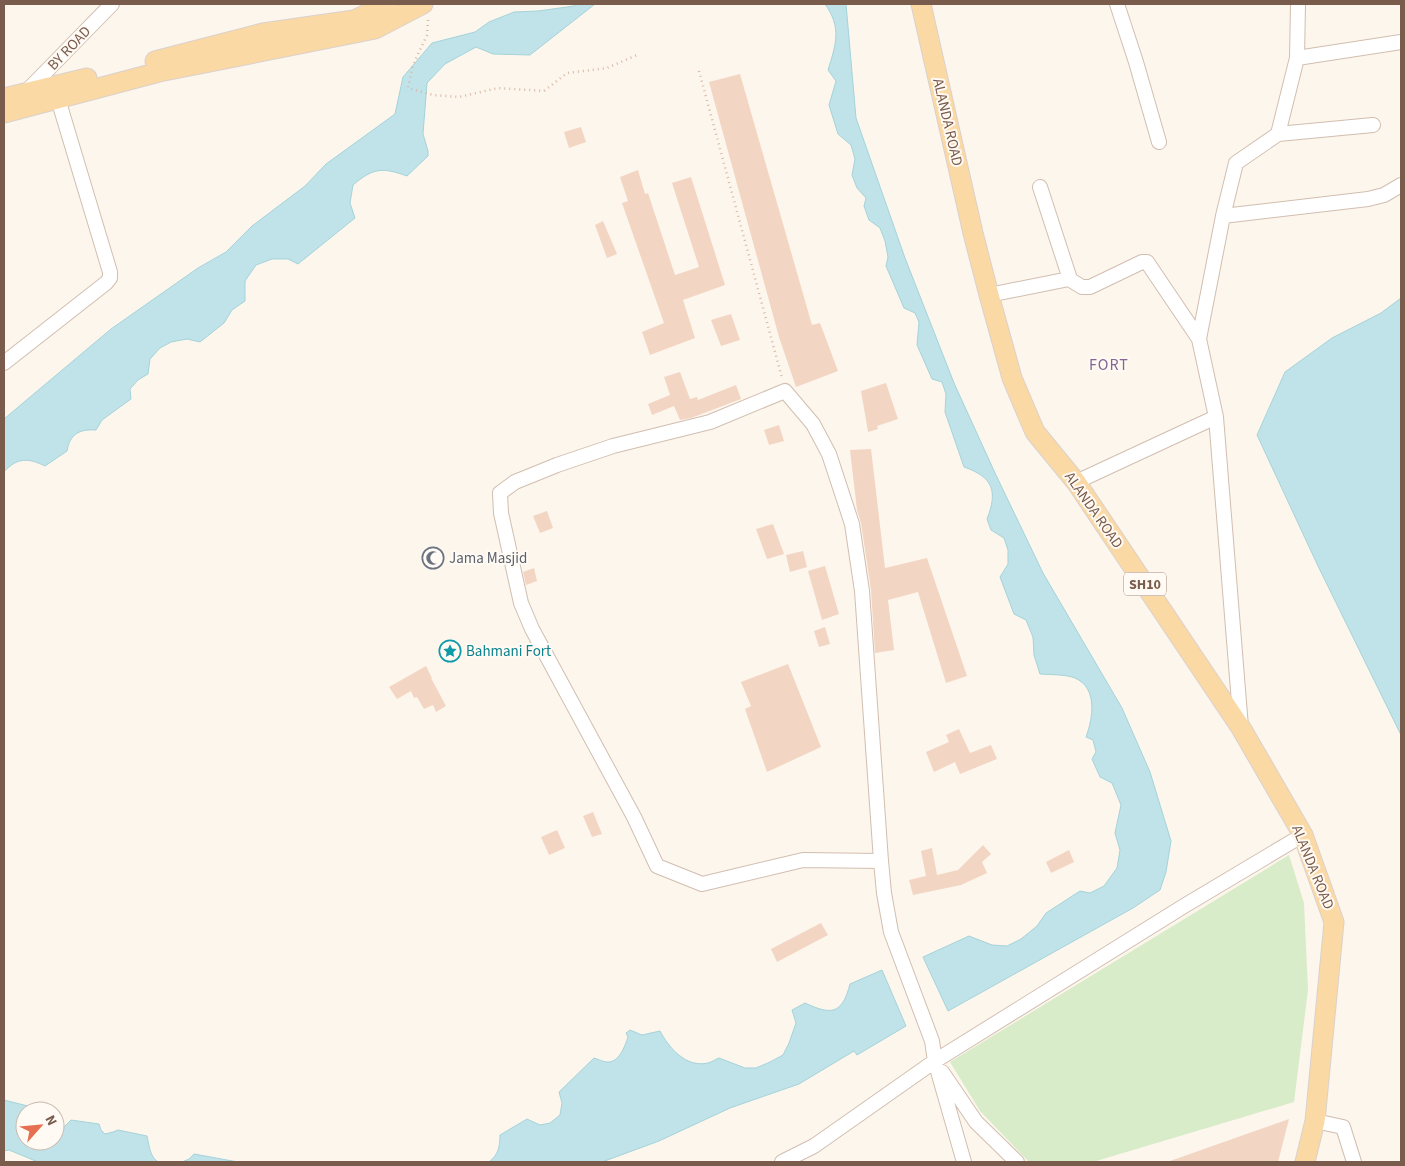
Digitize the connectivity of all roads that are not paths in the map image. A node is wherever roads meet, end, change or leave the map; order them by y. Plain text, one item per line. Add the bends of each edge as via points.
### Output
1 (112, 4) edge
2 (389, 4) edge
3 (921, 4) edge
4 (1117, 4) edge
5 (1298, 4) edge
6 (426, 12) edge
7 (1401, 42) edge
8 (1297, 58) junction
9 (25, 93) junction
10 (4, 98) edge
11 (58, 98) junction
12 (4, 113) edge
13 (1373, 125) dead end
14 (1278, 134) junction
15 (1159, 142) dead end
16 (1401, 185) edge
17 (1040, 187) dead end
18 (1223, 216) junction
19 (1070, 279) junction
20 (989, 295) junction
21 (1199, 339) junction
22 (4, 363) edge
23 (1216, 417) junction
24 (1076, 482) junction
25 (1241, 728) junction
26 (1303, 836) junction
27 (881, 861) junction
28 (935, 1061) junction
29 (1315, 1121) junction
30 (782, 1162) edge
31 (964, 1162) edge
32 (1017, 1162) edge
33 (1305, 1162) edge
34 (1354, 1162) edge

1 - 9 street, BY ROAD
2 - 9 main road via 354,20 242,38
3 - 20 main road, ALANDA ROAD / SH10
4 - 15 street
5 - 8 street
6 - 11 main road via 375,29 160,72
7 - 8 street
8 - 14 street
9 - 10 main road
11 - 12 main road
11 - 22 street via 110,278
13 - 14 street
14 - 18 street via 1236,163
16 - 18 street via 1384,195 1368,199
17 - 19 street
18 - 21 street
19 - 20 street
19 - 21 street via 1082,287 1090,287 1147,262
20 - 24 main road, ALANDA ROAD / SH10 via 1012,378 1035,432
21 - 23 street
23 - 24 street
23 - 25 street
24 - 25 main road, ALANDA ROAD / SH10
25 - 26 main road, ALANDA ROAD / SH10
26 - 28 street
26 - 29 main road, ALANDA ROAD / SH10 via 1334,922
27 - 27 street via 862,591 852,524 829,454 813,424 785,391 710,422 613,446 557,465 515,482 500,493 501,513 521,603 657,866 702,884 803,860
27 - 28 street via 891,932 932,1041
28 - 30 street via 814,1146
28 - 31 street
28 - 32 street via 976,1122
29 - 33 main road, ALANDA ROAD / SH10
29 - 34 street via 1344,1127

